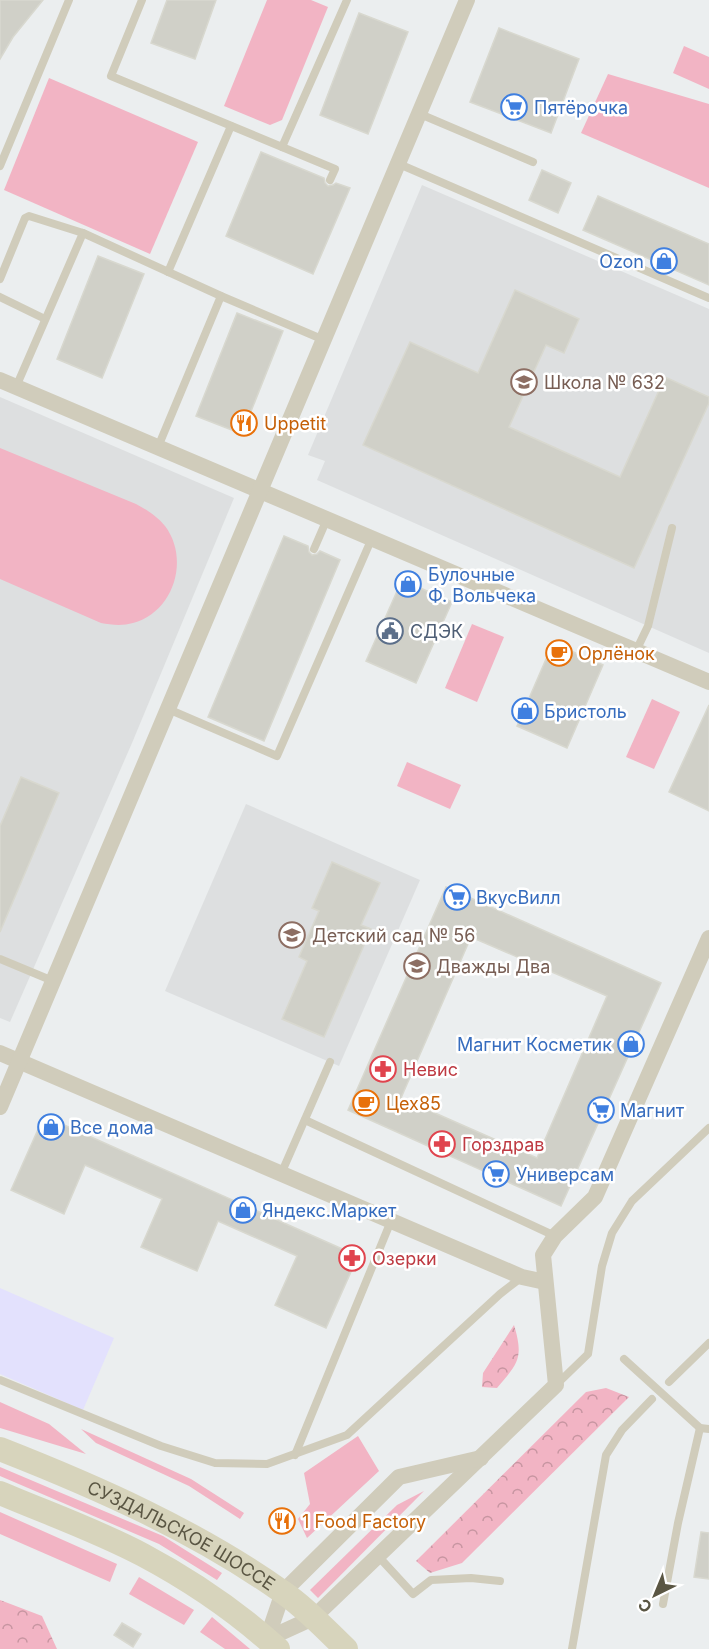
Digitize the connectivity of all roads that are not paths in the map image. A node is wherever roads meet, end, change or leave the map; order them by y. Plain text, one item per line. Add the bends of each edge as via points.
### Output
1 (69, 0) edge
2 (142, 0) edge
3 (347, 0) edge
4 (467, 0) edge
5 (420, 114) junction
6 (231, 126) junction
7 (282, 147) junction
8 (533, 162) dead end
9 (399, 164) junction
10 (0, 166) edge
11 (330, 180) dead end
12 (83, 233) junction
13 (168, 272) junction
14 (0, 279) edge
15 (221, 296) junction
16 (0, 297) edge
17 (709, 298) edge
18 (45, 318) junction
19 (324, 340) junction
20 (0, 380) edge
21 (16, 387) junction
22 (158, 447) junction
23 (261, 490) junction
24 (327, 519) junction
25 (672, 528) dead end
26 (372, 538) junction
27 (314, 549) dead end
28 (636, 651) junction
29 (709, 682) edge
30 (168, 709) junction
31 (709, 938) edge
32 (0, 959) edge
33 (53, 981) junction
34 (0, 1053) edge
35 (19, 1061) junction
36 (330, 1062) dead end
37 (0, 1107) edge
38 (305, 1120) junction
39 (709, 1128) edge
40 (281, 1174) junction
41 (391, 1221) junction
42 (555, 1236) junction
43 (522, 1277) junction
44 (545, 1282) junction
45 (709, 1343) edge
46 (624, 1359) dead end
47 (0, 1380) edge
48 (669, 1382) dead end
49 (556, 1385) junction
50 (652, 1399) dead end
51 (705, 1429) edge
52 (0, 1449) edge
53 (295, 1455) junction
54 (482, 1458) junction
55 (0, 1493) edge
56 (378, 1556) junction
57 (500, 1581) dead end
58 (283, 1592) junction
59 (663, 1604) dead end
60 (313, 1618) junction
61 (273, 1644) edge
62 (346, 1649) edge
63 (572, 1649) edge

1 - 10 lane
2 - 6 lane via 111,76
3 - 7 lane
4 - 5 street
5 - 8 lane
5 - 9 street
6 - 7 lane
6 - 13 lane
7 - 11 lane via 334,169
9 - 17 lane
9 - 19 street
12 - 13 lane
12 - 14 lane via 29,216
12 - 18 lane
13 - 15 lane
15 - 19 lane
15 - 22 lane
16 - 18 lane
18 - 21 lane
19 - 23 street
20 - 21 street
21 - 22 street
22 - 23 street
23 - 24 street
23 - 30 street
24 - 26 street
24 - 27 lane
25 - 28 lane via 648,626
26 - 28 street
26 - 30 lane via 276,756
28 - 29 street
30 - 33 street
31 - 42 street via 595,1197
32 - 33 lane
33 - 35 street
34 - 35 street
35 - 37 street
35 - 40 street
36 - 38 lane
38 - 40 lane
38 - 42 lane
39 - 49 lane via 632,1201 612,1233 602,1266 588,1354
40 - 41 street
41 - 43 street
41 - 53 lane
42 - 44 street via 543,1255
43 - 44 street
43 - 53 lane via 347,1435
44 - 49 street
45 - 48 lane
46 - 51 lane
47 - 53 lane via 161,1446 215,1462 267,1464
49 - 54 street
50 - 63 lane via 622,1430 606,1455
51 - 59 lane via 678,1523
52 - 58 main road, СУЗДАЛЬСКОЕ ШОССЕ via 109,1494 199,1541
54 - 56 street
54 - 58 street via 399,1477
55 - 61 main road, СУЗДАЛЬСКОЕ ШОССЕ via 176,1573 230,1608
56 - 57 lane via 412,1594 431,1580
56 - 60 street
58 - 60 main road, СУЗДАЛЬСКОЕ ШОССЕ
58 - 61 street
60 - 61 street
60 - 62 main road, СУЗДАЛЬСКОЕ ШОССЕ

